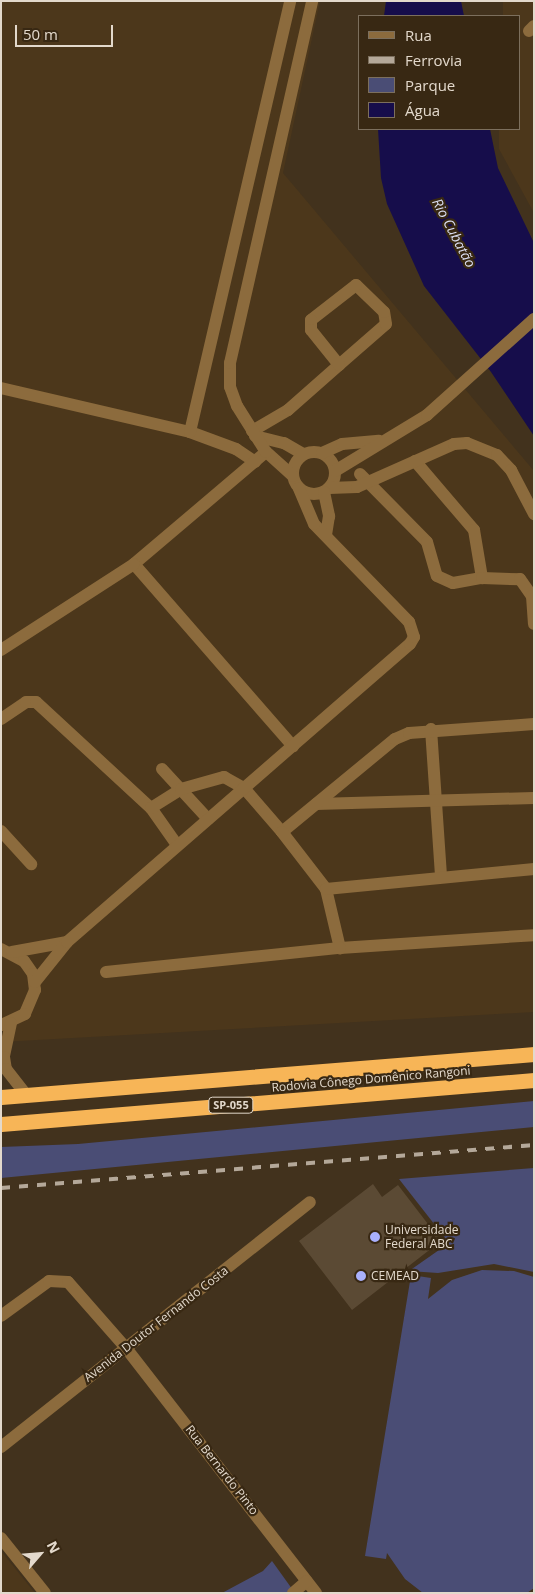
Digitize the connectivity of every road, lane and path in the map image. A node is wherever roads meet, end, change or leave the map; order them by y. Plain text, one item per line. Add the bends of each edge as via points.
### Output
1 (290, 1) edge
2 (312, 1) edge
3 (534, 320) edge
4 (339, 365) junction
5 (1, 388) edge
6 (190, 432) junction
7 (254, 433) junction
8 (379, 441) junction
9 (266, 452) junction
10 (322, 453) junction
11 (303, 454) junction
12 (415, 461) junction
13 (255, 462) junction
14 (335, 473) junction
15 (368, 479) junction
16 (296, 482) junction
17 (327, 490) junction
18 (534, 514) edge
19 (326, 535) junction
20 (134, 564) junction
21 (482, 578) junction
22 (534, 624) edge
23 (1, 650) edge
24 (1, 719) edge
25 (534, 724) edge
26 (431, 729) junction
27 (293, 746) junction
28 (162, 769) dead end
29 (244, 788) junction
30 (181, 789) junction
31 (534, 798) edge
32 (316, 804) junction
33 (436, 804) junction
34 (151, 808) junction
35 (208, 819) junction
36 (1, 831) edge
37 (282, 832) junction
38 (177, 845) junction
39 (31, 864) dead end
40 (534, 869) edge
41 (441, 877) junction
42 (326, 889) junction
43 (534, 935) edge
44 (67, 942) junction
45 (340, 948) junction
46 (6, 950) edge
47 (106, 972) dead end
48 (35, 982) junction
49 (6, 1024) edge
50 (534, 1054) edge
51 (534, 1080) edge
52 (27, 1096) junction
53 (1, 1097) edge
54 (1, 1124) edge
55 (310, 1202) dead end
56 (1, 1316) edge
57 (126, 1348) junction
58 (1, 1447) edge
59 (1, 1538) edge
60 (307, 1581) junction
61 (46, 1593) edge
62 (293, 1593) edge
63 (316, 1593) edge

1 - 6 street
2 - 7 street via 230,363 230,387
3 - 8 street via 426,415
4 - 4 street via 386,324 384,312 356,285 311,320 311,330
4 - 7 street via 288,410
5 - 6 street
6 - 13 street via 236,449
7 - 9 street
7 - 11 street via 284,443
8 - 10 street via 342,444
8 - 14 street
9 - 13 street
9 - 16 street
10 - 11 street
10 - 14 street via 331,460
11 - 16 street via 295,464
12 - 15 street
12 - 18 street via 454,444 482,446 511,470
12 - 21 street via 474,530
13 - 20 street
14 - 15 street
14 - 17 street
15 - 17 street
15 - 21 street via 427,542 437,576 453,583
16 - 17 street via 315,494
16 - 19 street via 309,516
17 - 19 street via 329,516
19 - 27 street via 409,622 414,637
20 - 23 street
20 - 27 street
21 - 22 street via 520,579 532,596
24 - 34 street via 26,702 36,702
25 - 26 street
26 - 32 street via 395,739
26 - 33 street
27 - 29 street
28 - 30 street
29 - 30 street via 224,777
29 - 35 street
29 - 37 street
30 - 34 street
30 - 35 street
31 - 33 street
32 - 33 street
32 - 37 street
33 - 41 street
34 - 38 street
35 - 38 street
36 - 39 street
37 - 42 street
38 - 44 street
40 - 41 street
41 - 42 street
42 - 45 street
43 - 45 street
44 - 46 street
44 - 48 street
45 - 47 street
46 - 48 street via 29,967
48 - 49 street via 30,1007
49 - 52 street via 6,1069
50 - 52 highway, Rodovia Cônego Domênico Rangoni / SP-055
51 - 54 highway, Rodovia Cônego Domênico Rangoni / SP-055
52 - 53 highway, Rodovia Cônego Domênico Rangoni / SP-055
55 - 57 street, Avenida Doutor Fernando Costa
56 - 57 street, Rua Bernardo Pinto via 38,1288 58,1279 68,1282
57 - 58 street, Avenida Doutor Fernando Costa
57 - 60 street, Rua Bernardo Pinto
59 - 61 street
60 - 62 street
60 - 63 street, Rua Bernardo Pinto

